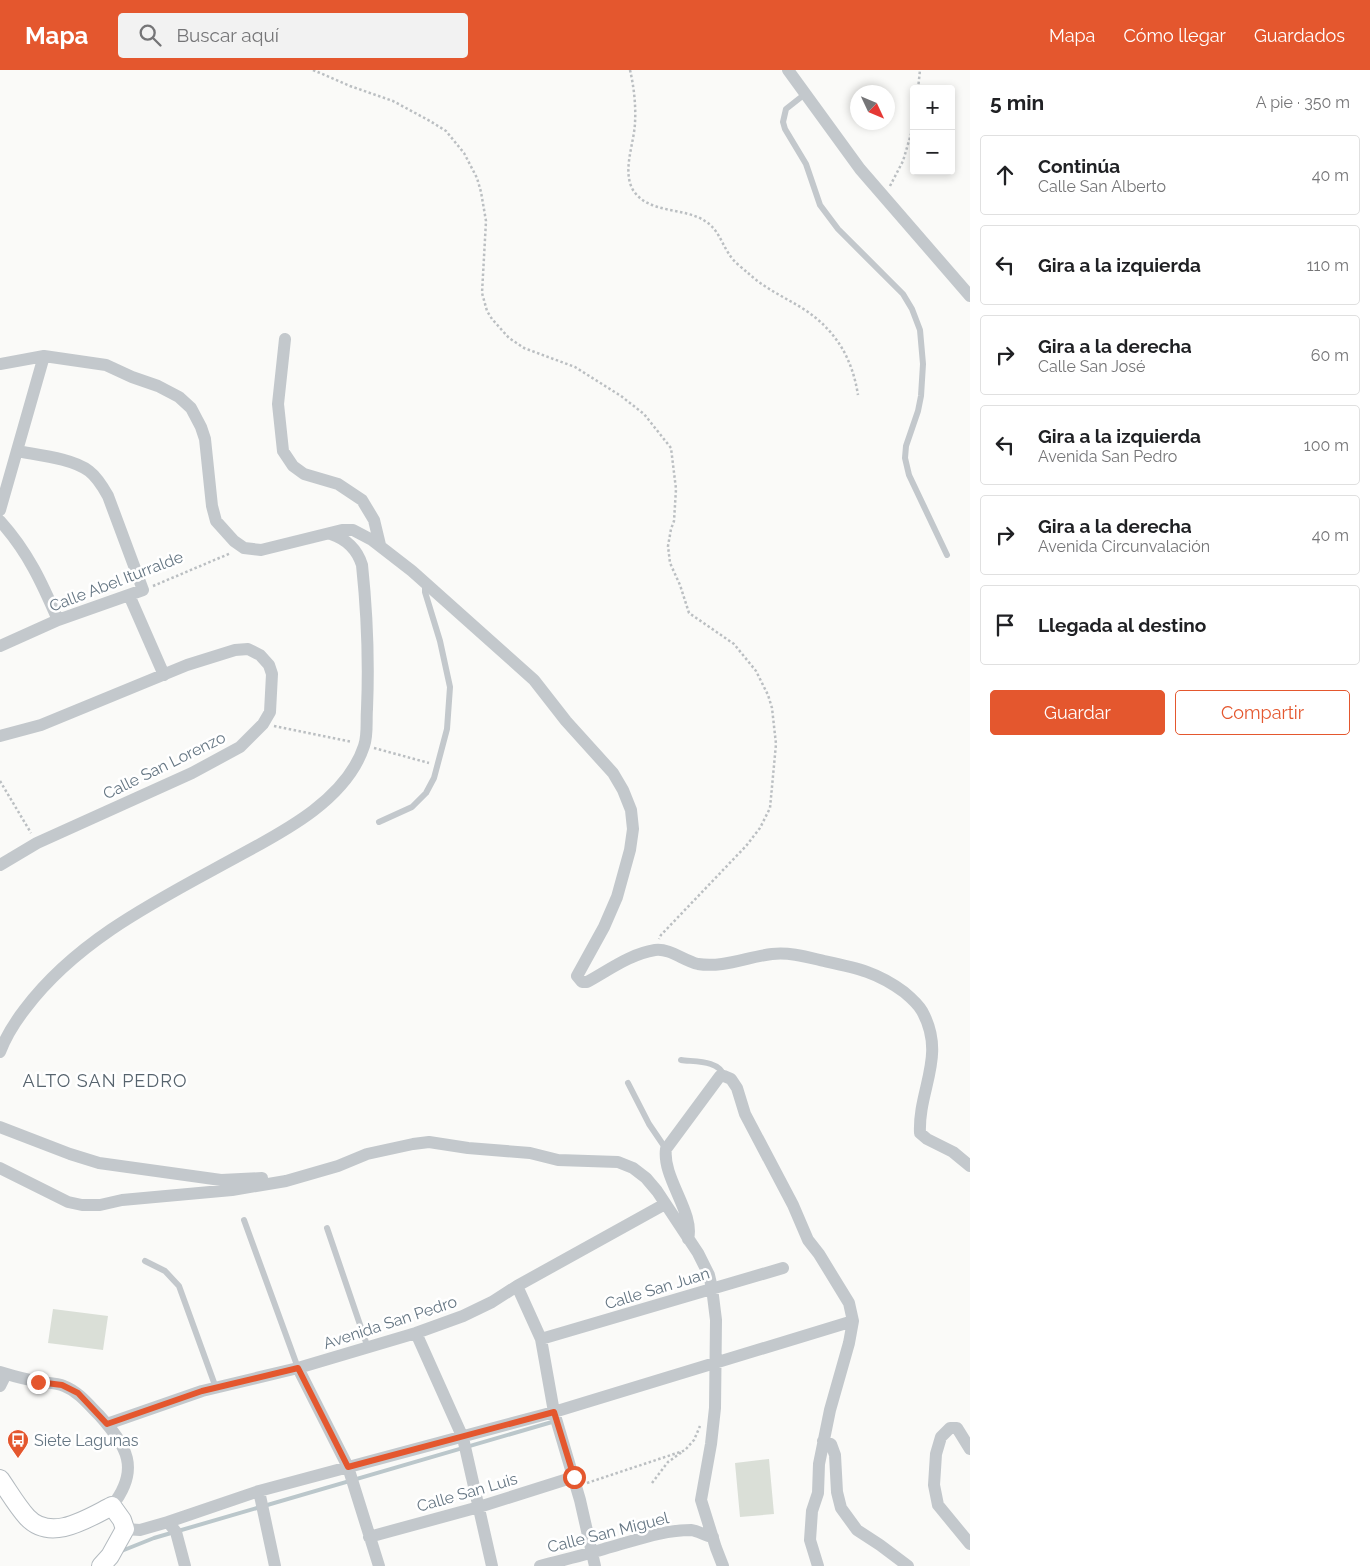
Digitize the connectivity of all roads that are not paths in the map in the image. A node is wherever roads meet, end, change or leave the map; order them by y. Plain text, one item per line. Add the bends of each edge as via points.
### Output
1 (788, 70) edge
2 (805, 94) junction
3 (970, 296) edge
4 (285, 339) dead end
5 (44, 356) junction
6 (0, 364) edge
7 (17, 451) junction
8 (0, 510) edge
9 (0, 521) edge
10 (331, 534) junction
11 (380, 545) junction
12 (947, 555) dead end
13 (425, 582) junction
14 (130, 595) junction
15 (58, 620) junction
16 (0, 646) edge
17 (164, 675) junction
18 (0, 736) edge
19 (379, 822) dead end
20 (0, 865) edge
21 (0, 1052) edge
22 (680, 1060) dead end
23 (724, 1076) junction
24 (628, 1084) dead end
25 (0, 1127) edge
26 (666, 1149) junction
27 (970, 1166) edge
28 (0, 1168) edge
29 (286, 1181) junction
30 (665, 1204) junction
31 (244, 1220) dead end
32 (327, 1228) dead end
33 (688, 1239) junction
34 (146, 1261) dead end
35 (783, 1268) dead end
36 (517, 1286) junction
37 (712, 1288) junction
38 (853, 1321) junction
39 (416, 1333) junction
40 (541, 1339) junction
41 (368, 1348) junction
42 (716, 1362) junction
43 (298, 1368) junction
44 (3, 1373) edge
45 (0, 1386) edge
46 (216, 1388) junction
47 (554, 1412) junction
48 (107, 1424) junction
49 (463, 1438) junction
50 (824, 1441) junction
51 (970, 1449) edge
52 (348, 1467) junction
53 (0, 1480) edge
54 (575, 1482) junction
55 (259, 1491) junction
56 (112, 1506) junction
57 (479, 1507) junction
58 (168, 1522) junction
59 (125, 1529) junction
60 (369, 1536) junction
61 (713, 1537) junction
62 (970, 1544) edge
63 (591, 1553) junction
64 (101, 1566) edge
65 (185, 1566) edge
66 (275, 1566) edge
67 (379, 1566) edge
68 (492, 1566) edge
69 (540, 1566) edge
70 (595, 1566) edge
71 (723, 1566) edge
72 (818, 1566) edge
73 (908, 1566) edge

1 - 2 street
2 - 3 street via 860,169
2 - 12 lane via 786,109 783,122 806,164 820,204 838,229 903,294 920,330 921,396 905,458 909,475
4 - 11 street via 278,404 283,451 292,466 304,474 338,484 362,500 374,520
5 - 6 street
5 - 7 street
5 - 10 street via 106,365 179,397 201,427 216,520 244,548 261,550
7 - 8 street
7 - 14 street, Calle Abel Iturralde via 74,464 88,470 102,484 143,590
9 - 15 street via 28,555
10 - 11 street via 353,530
10 - 21 street via 352,546 362,565 368,688 365,745 357,762 338,788 288,829 148,905 63,966 36,993 13,1024
11 - 13 street
13 - 19 lane via 450,687 447,729 434,778 426,793 412,807
13 - 27 street via 534,680 613,773 631,810 630,850 622,882 604,927 577,976 582,982 643,952 658,949 697,964 728,964 774,954 796,954 878,975 909,996 922,1010 931,1033 933,1052 919,1116 920,1133
14 - 15 street, Calle Abel Iturralde
14 - 17 street
15 - 16 street, Calle Abel Iturralde
17 - 18 street, Calle San Lorenzo via 40,725
17 - 20 street, Calle San Lorenzo via 235,650 248,649 269,665 272,674 270,712 240,747 223,757 37,843
22 - 23 lane via 716,1065
23 - 26 street via 720,1076
23 - 38 street via 731,1079 737,1088 745,1114 808,1240 849,1303
24 - 26 lane
25 - 29 street via 99,1163 220,1180 280,1178
26 - 33 street via 666,1163 689,1226
28 - 29 street via 68,1202 82,1205 232,1190
29 - 30 street via 367,1154 429,1142 530,1153 558,1160 618,1162 646,1178
30 - 33 street
30 - 36 street, Avenida San Pedro
31 - 43 lane
32 - 41 lane
33 - 37 street via 709,1275
34 - 46 lane via 165,1271 179,1286
35 - 37 street, Calle San Juan
36 - 39 street, Avenida San Pedro via 463,1316
36 - 40 street
37 - 40 street, Calle San Juan
37 - 42 street
38 - 42 street
38 - 50 street
39 - 41 street, Avenida San Pedro
39 - 49 street
40 - 47 street
41 - 43 street, Avenida San Pedro
42 - 47 street
42 - 61 street via 715,1408 702,1500
43 - 46 street, Avenida San Pedro
43 - 52 street
44 - 45 street
44 - 48 street via 62,1385 78,1393
46 - 48 street, Avenida San Pedro
47 - 49 street
47 - 54 street
48 - 56 street via 122,1444 128,1460 122,1494
49 - 52 street
49 - 57 street
50 - 72 street via 810,1529
50 - 73 street via 831,1444 835,1455 841,1508 856,1530
51 - 62 street via 957,1428 950,1428 941,1437 936,1454 934,1485 938,1505
52 - 55 street
52 - 60 street
53 - 56 main road via 28,1518 40,1526 66,1527
54 - 57 street, Calle San Luis
54 - 63 street
55 - 58 street
55 - 66 street
56 - 59 main road
57 - 60 street, Calle San Luis
57 - 68 street
58 - 59 street via 140,1530
58 - 65 street via 176,1532
59 - 64 main road
60 - 67 street
61 - 63 street, Calle San Miguel via 689,1530 658,1534
61 - 71 street
63 - 69 street, Calle San Miguel
63 - 70 street

